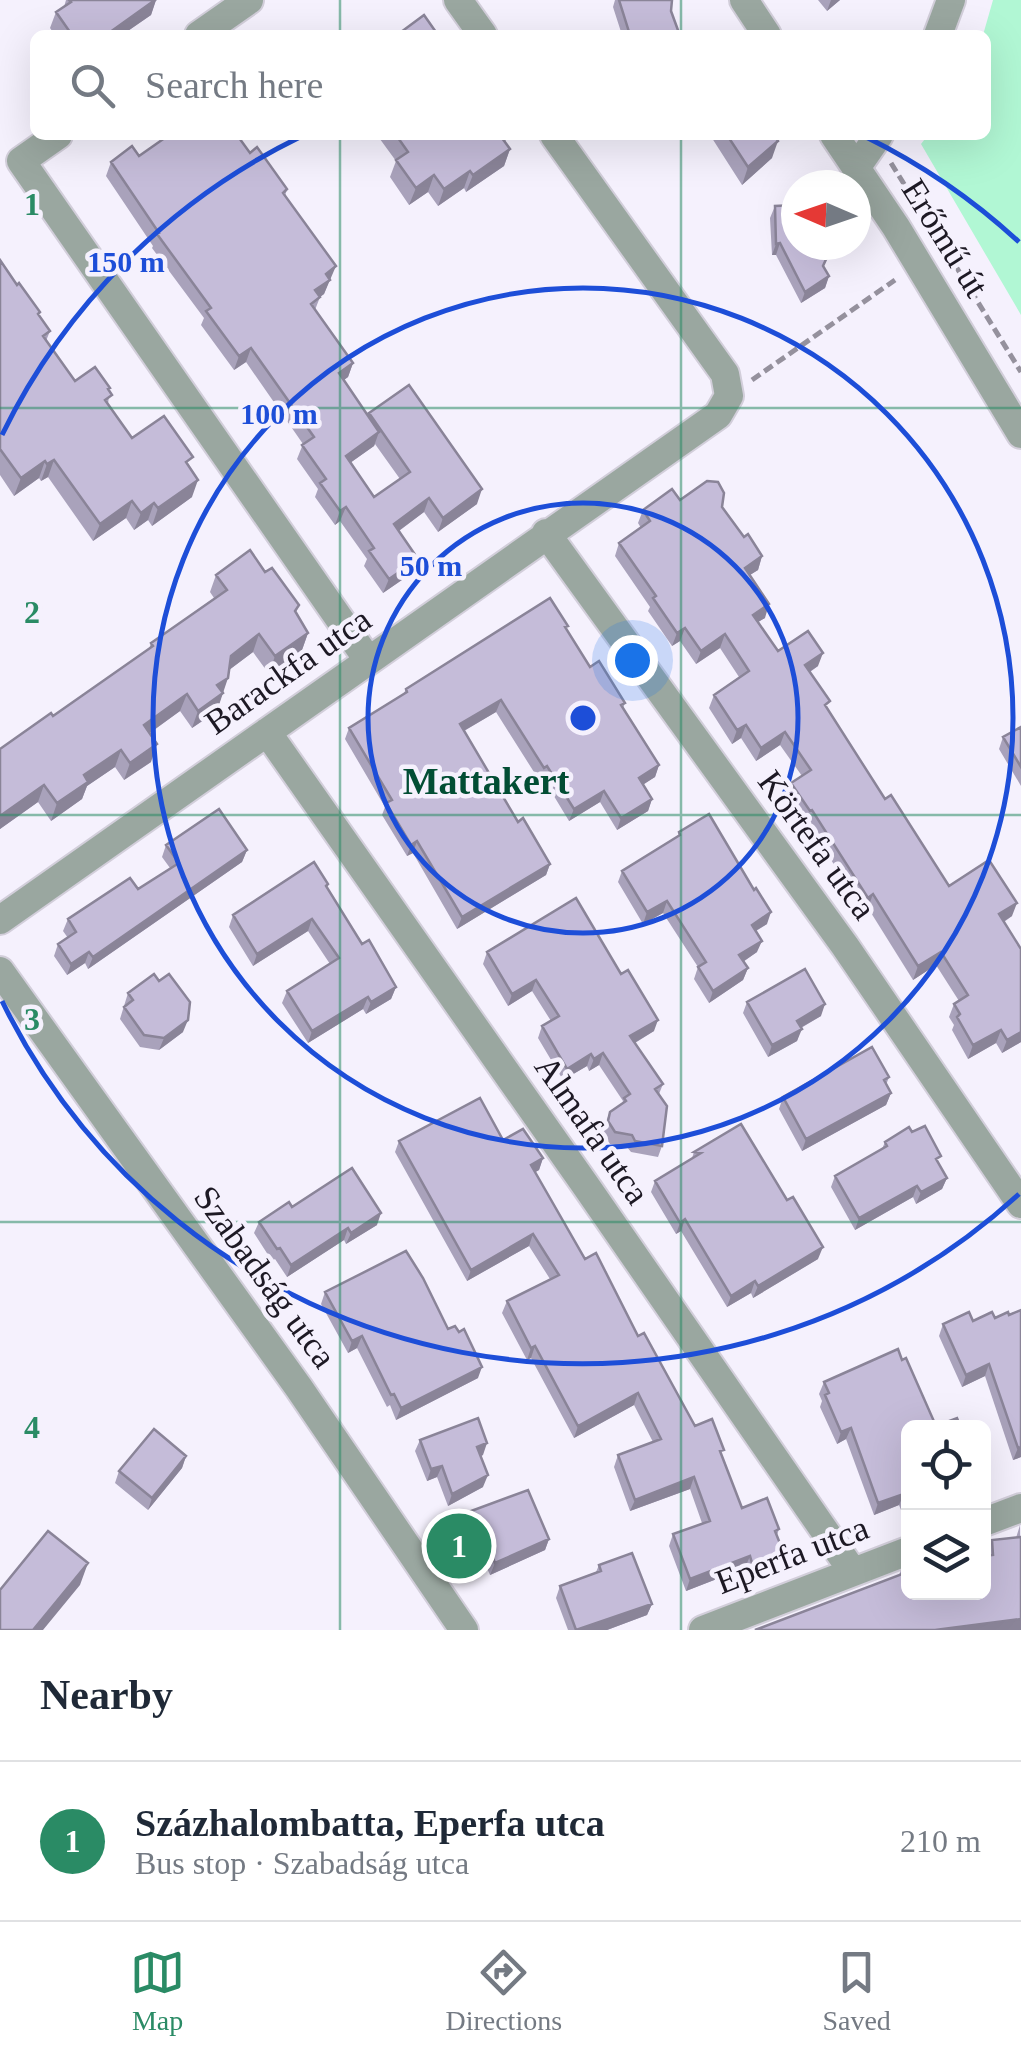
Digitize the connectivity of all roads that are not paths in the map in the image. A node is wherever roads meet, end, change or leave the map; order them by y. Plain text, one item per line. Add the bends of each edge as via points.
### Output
1 (249, 0) edge
2 (458, 0) edge
3 (744, 0) edge
4 (951, 0) edge
5 (207, 30) edge
6 (479, 30) edge
7 (764, 30) edge
8 (940, 30) edge
9 (51, 140) edge
10 (558, 140) edge
11 (837, 140) edge
12 (876, 140) edge
13 (856, 168) junction
14 (1021, 434) edge
15 (546, 533) junction
16 (368, 660) junction
17 (266, 732) junction
18 (0, 920) edge
19 (0, 971) edge
20 (1021, 1204) edge
21 (1021, 1508) edge
22 (991, 1519) edge
23 (901, 1554) edge
24 (853, 1572) junction
25 (464, 1630) edge
26 (703, 1630) edge

1 - 5 street
2 - 6 street
3 - 7 street
4 - 8 street
9 - 16 street via 21,161
10 - 15 street, Barackfa utca via 725,374 723,405
11 - 13 street, Erőmű út
12 - 13 street
13 - 14 street, Erőmű út
15 - 16 street, Barackfa utca
15 - 20 street, Körtefa utca
16 - 17 street, Barackfa utca
17 - 18 street, Barackfa utca
17 - 24 street, Almafa utca
19 - 25 street, Szabadság utca
21 - 22 street
23 - 24 street, Eperfa utca
24 - 26 street, Eperfa utca

